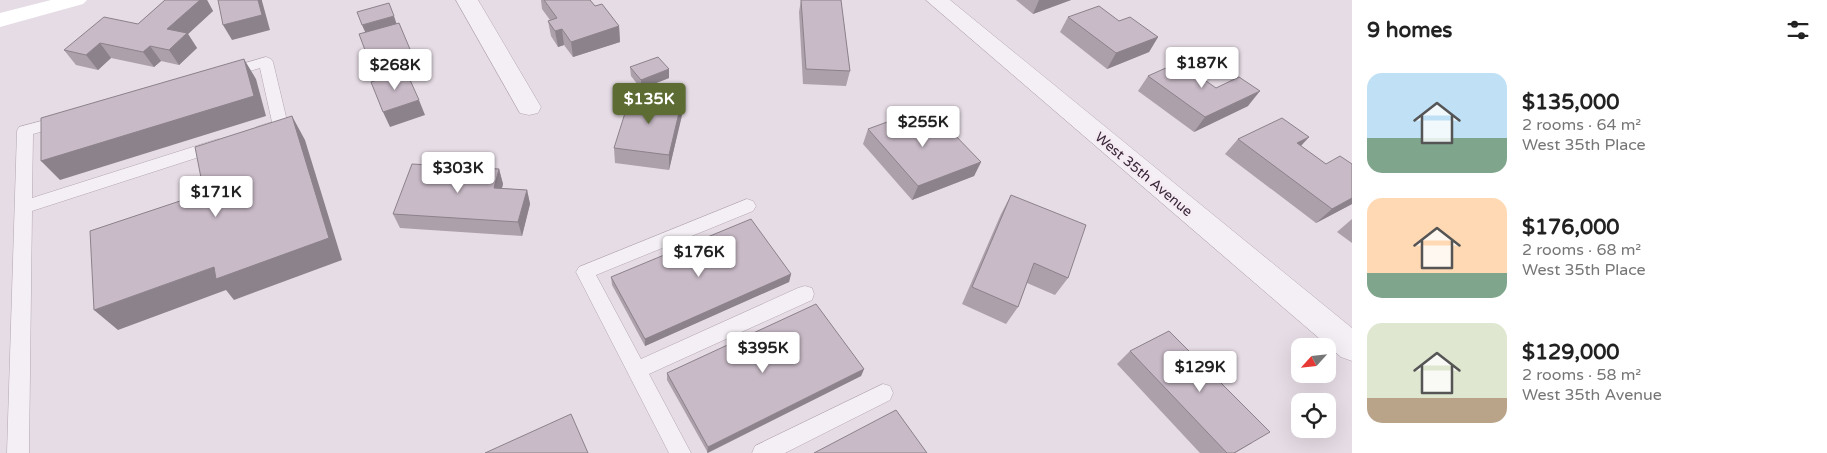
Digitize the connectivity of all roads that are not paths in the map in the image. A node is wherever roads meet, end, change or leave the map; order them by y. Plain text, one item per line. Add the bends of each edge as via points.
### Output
1 (76, 0) edge
2 (467, 0) edge
3 (937, 0) edge
4 (0, 20) edge
5 (211, 78) edge
6 (529, 107) dead end
7 (81, 115) edge
8 (252, 134) edge
9 (232, 140) edge
10 (747, 206) dead end
11 (23, 207) junction
12 (805, 294) dead end
13 (1352, 348) edge
14 (637, 370) junction
15 (884, 393) dead end
16 (18, 453) edge
17 (680, 453) edge
18 (763, 453) edge

1 - 4 street
2 - 6 street
3 - 13 street, West 35th Avenue
5 - 8 lane via 266,62 280,125
7 - 11 lane via 25,131
9 - 11 lane
10 - 14 lane via 585,272
11 - 16 lane
12 - 14 lane
14 - 17 lane
15 - 18 lane

